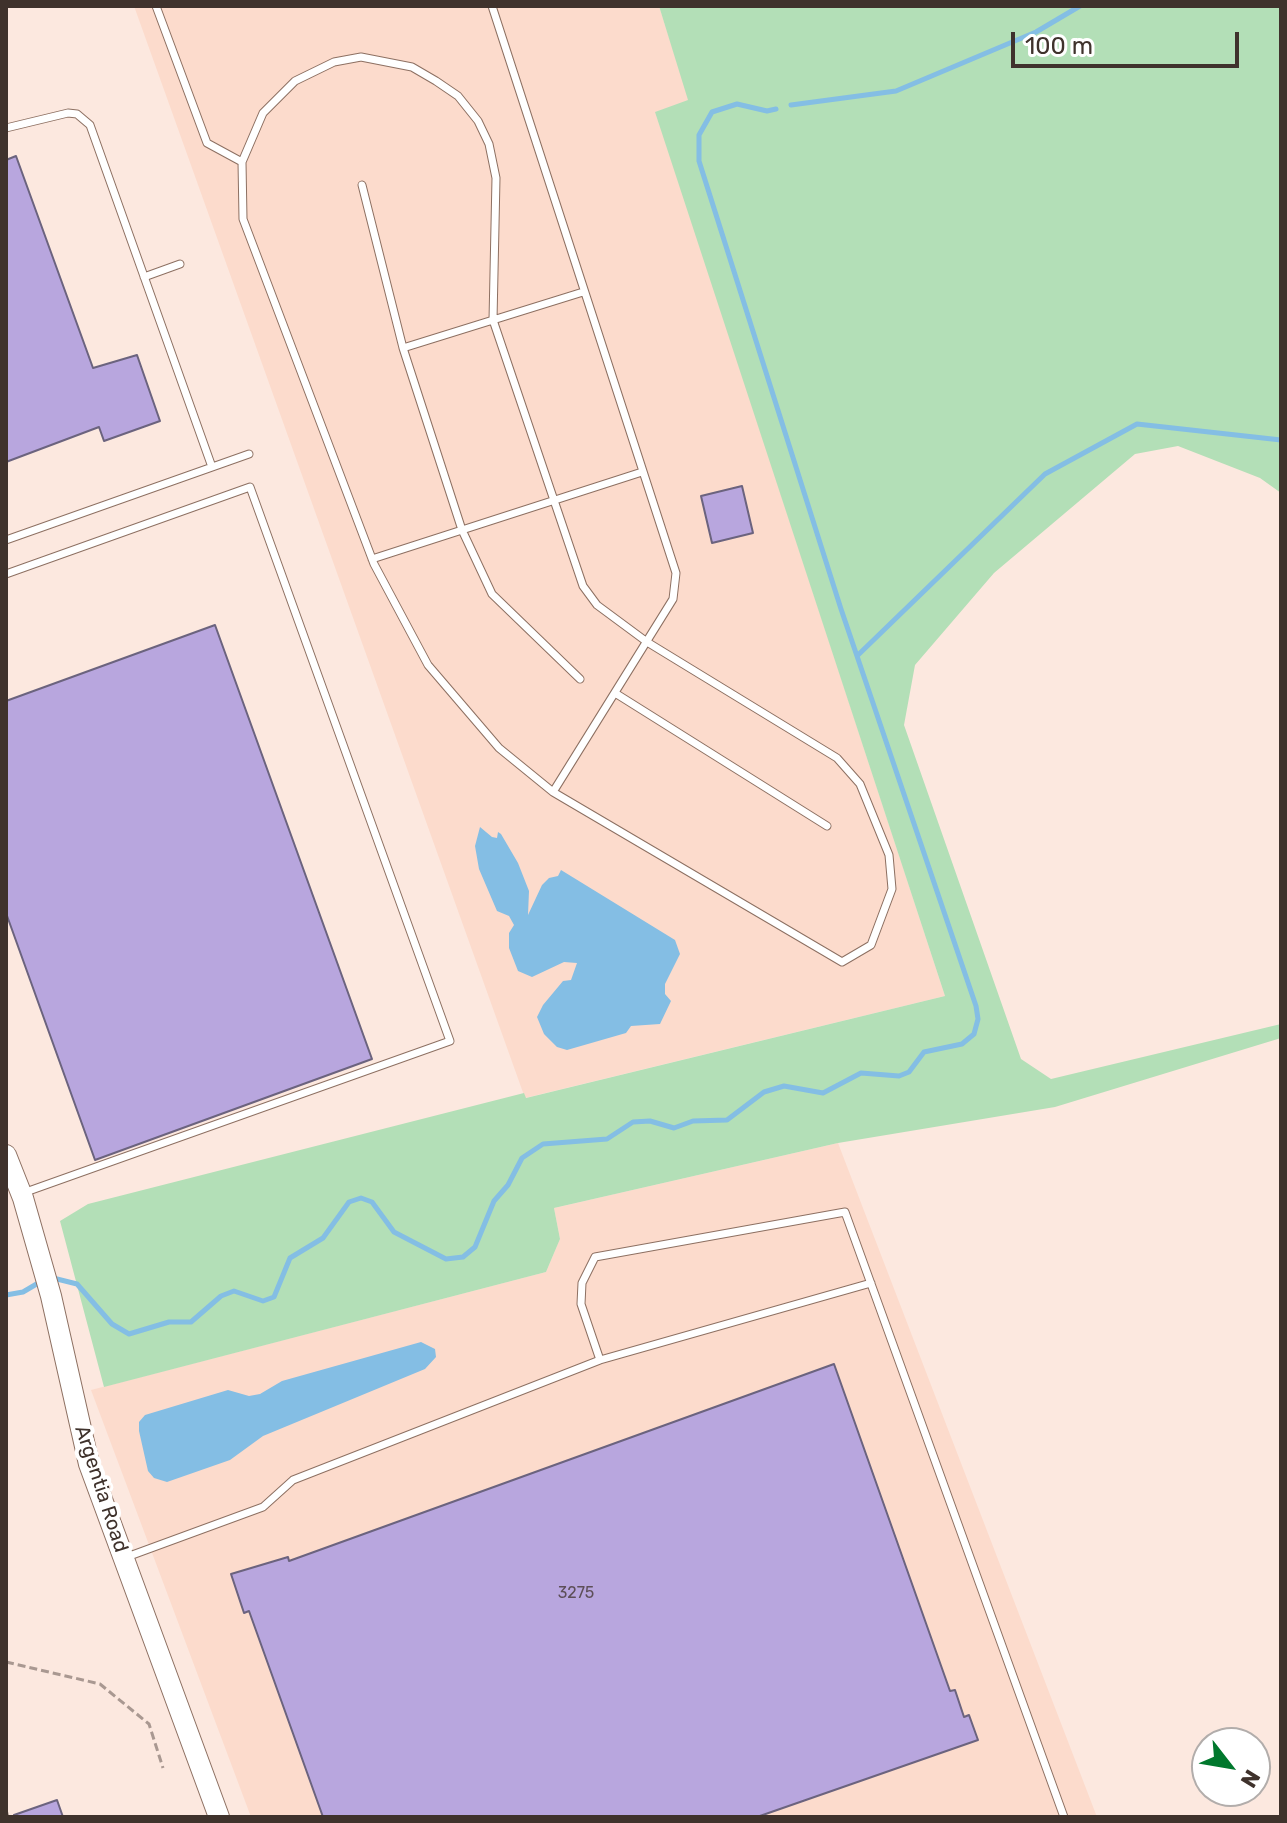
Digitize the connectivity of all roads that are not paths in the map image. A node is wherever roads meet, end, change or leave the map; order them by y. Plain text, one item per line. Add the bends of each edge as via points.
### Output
1 (156, 6) edge
2 (492, 6) edge
3 (6, 128) edge
4 (242, 162) junction
5 (362, 185) dead end
6 (180, 264) dead end
7 (144, 277) junction
8 (583, 292) junction
9 (493, 320) junction
10 (403, 348) junction
11 (249, 454) dead end
12 (212, 467) junction
13 (642, 472) junction
14 (554, 500) junction
15 (462, 530) junction
16 (6, 540) edge
17 (372, 559) junction
18 (6, 574) edge
19 (647, 642) junction
20 (580, 679) dead end
21 (615, 693) junction
22 (553, 792) junction
23 (827, 826) dead end
24 (6, 1155) edge
25 (22, 1193) junction
26 (871, 1283) junction
27 (600, 1360) junction
28 (123, 1559) junction
29 (219, 1817) edge
30 (1064, 1817) edge

1 - 4 lane via 207,143
2 - 8 lane
3 - 7 lane via 68,113 90,125
4 - 9 lane via 263,113 295,81 334,62 361,57 390,61 436,81 458,96 489,144 496,178
4 - 17 lane via 243,219
5 - 10 lane
6 - 7 lane
7 - 12 lane
8 - 9 lane
8 - 13 lane
9 - 10 lane
9 - 14 lane
10 - 15 lane
11 - 12 lane
12 - 16 lane
13 - 14 lane
13 - 19 lane via 676,573 673,599
14 - 15 lane
14 - 19 lane via 583,586 597,605
15 - 17 lane
15 - 20 lane via 492,594
17 - 22 lane via 428,665 499,748
18 - 25 lane via 250,487 450,1041
19 - 21 lane
19 - 22 lane via 837,758 860,784 889,855 892,889 871,945 842,962
21 - 22 lane
21 - 23 lane
24 - 25 street, Argentia Road
25 - 28 street, Argentia Road via 89,1464
26 - 27 lane
26 - 27 lane via 845,1212 595,1257 582,1283 581,1304
26 - 30 lane
27 - 28 lane via 293,1480 263,1507
28 - 29 street, Argentia Road

